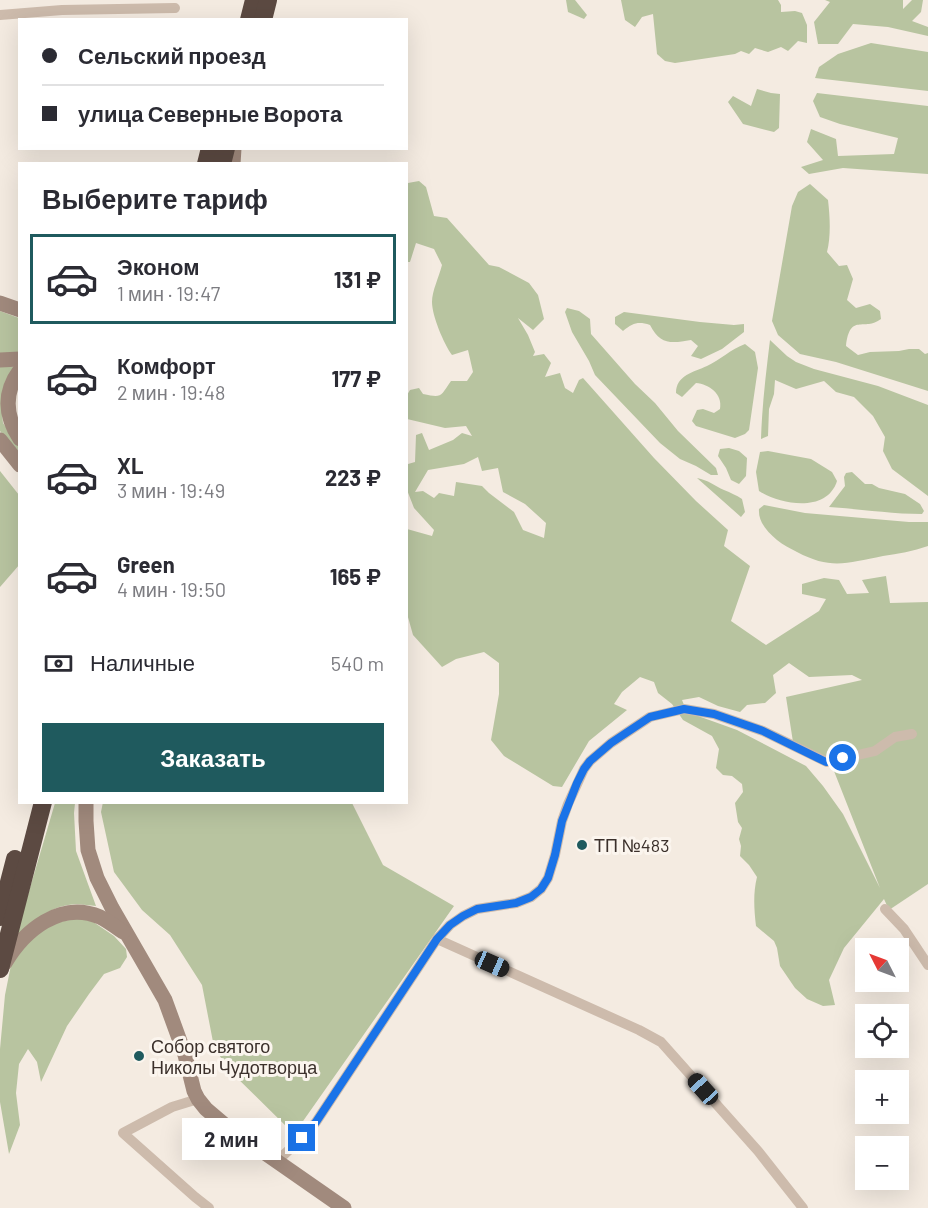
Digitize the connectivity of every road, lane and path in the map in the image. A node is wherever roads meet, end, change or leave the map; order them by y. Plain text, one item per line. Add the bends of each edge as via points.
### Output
1 (254, 0) edge
2 (268, 0) edge
3 (175, 8) dead end
4 (0, 15) edge
5 (250, 18) edge
6 (264, 18) edge
7 (223, 150) edge
8 (210, 160) edge
9 (0, 303) edge
10 (18, 309) edge
11 (18, 359) edge
12 (0, 360) edge
13 (18, 372) edge
14 (18, 437) edge
15 (0, 440) edge
16 (18, 462) edge
17 (912, 734) dead end
18 (30, 804) edge
19 (43, 804) edge
20 (86, 804) edge
21 (885, 909) dead end
22 (0, 917) edge
23 (128, 936) junction
24 (437, 939) junction
25 (928, 964) edge
26 (0, 970) edge
27 (198, 1099) junction
28 (277, 1161) junction
29 (209, 1208) edge
30 (344, 1208) edge
31 (803, 1208) edge

1 - 5 highway
2 - 6 highway
3 - 4 street
7 - 8 highway
9 - 10 street
11 - 12 street
13 - 14 street via 12,380 7,407
15 - 16 street
17 - 24 street via 894,738 875,751 826,762 763,731 714,714 684,709 650,717 611,743 584,769 562,821 548,878 541,889 516,903 477,909 450,925
18 - 22 highway
19 - 26 highway
20 - 23 street via 88,850 97,878
21 - 25 street
23 - 26 street via 99,916 63,914 31,930
23 - 27 street via 165,1000
24 - 28 street via 316,1122
24 - 31 street via 661,1042
27 - 28 street via 215,1118
27 - 29 street via 172,1107 123,1133
28 - 30 street

